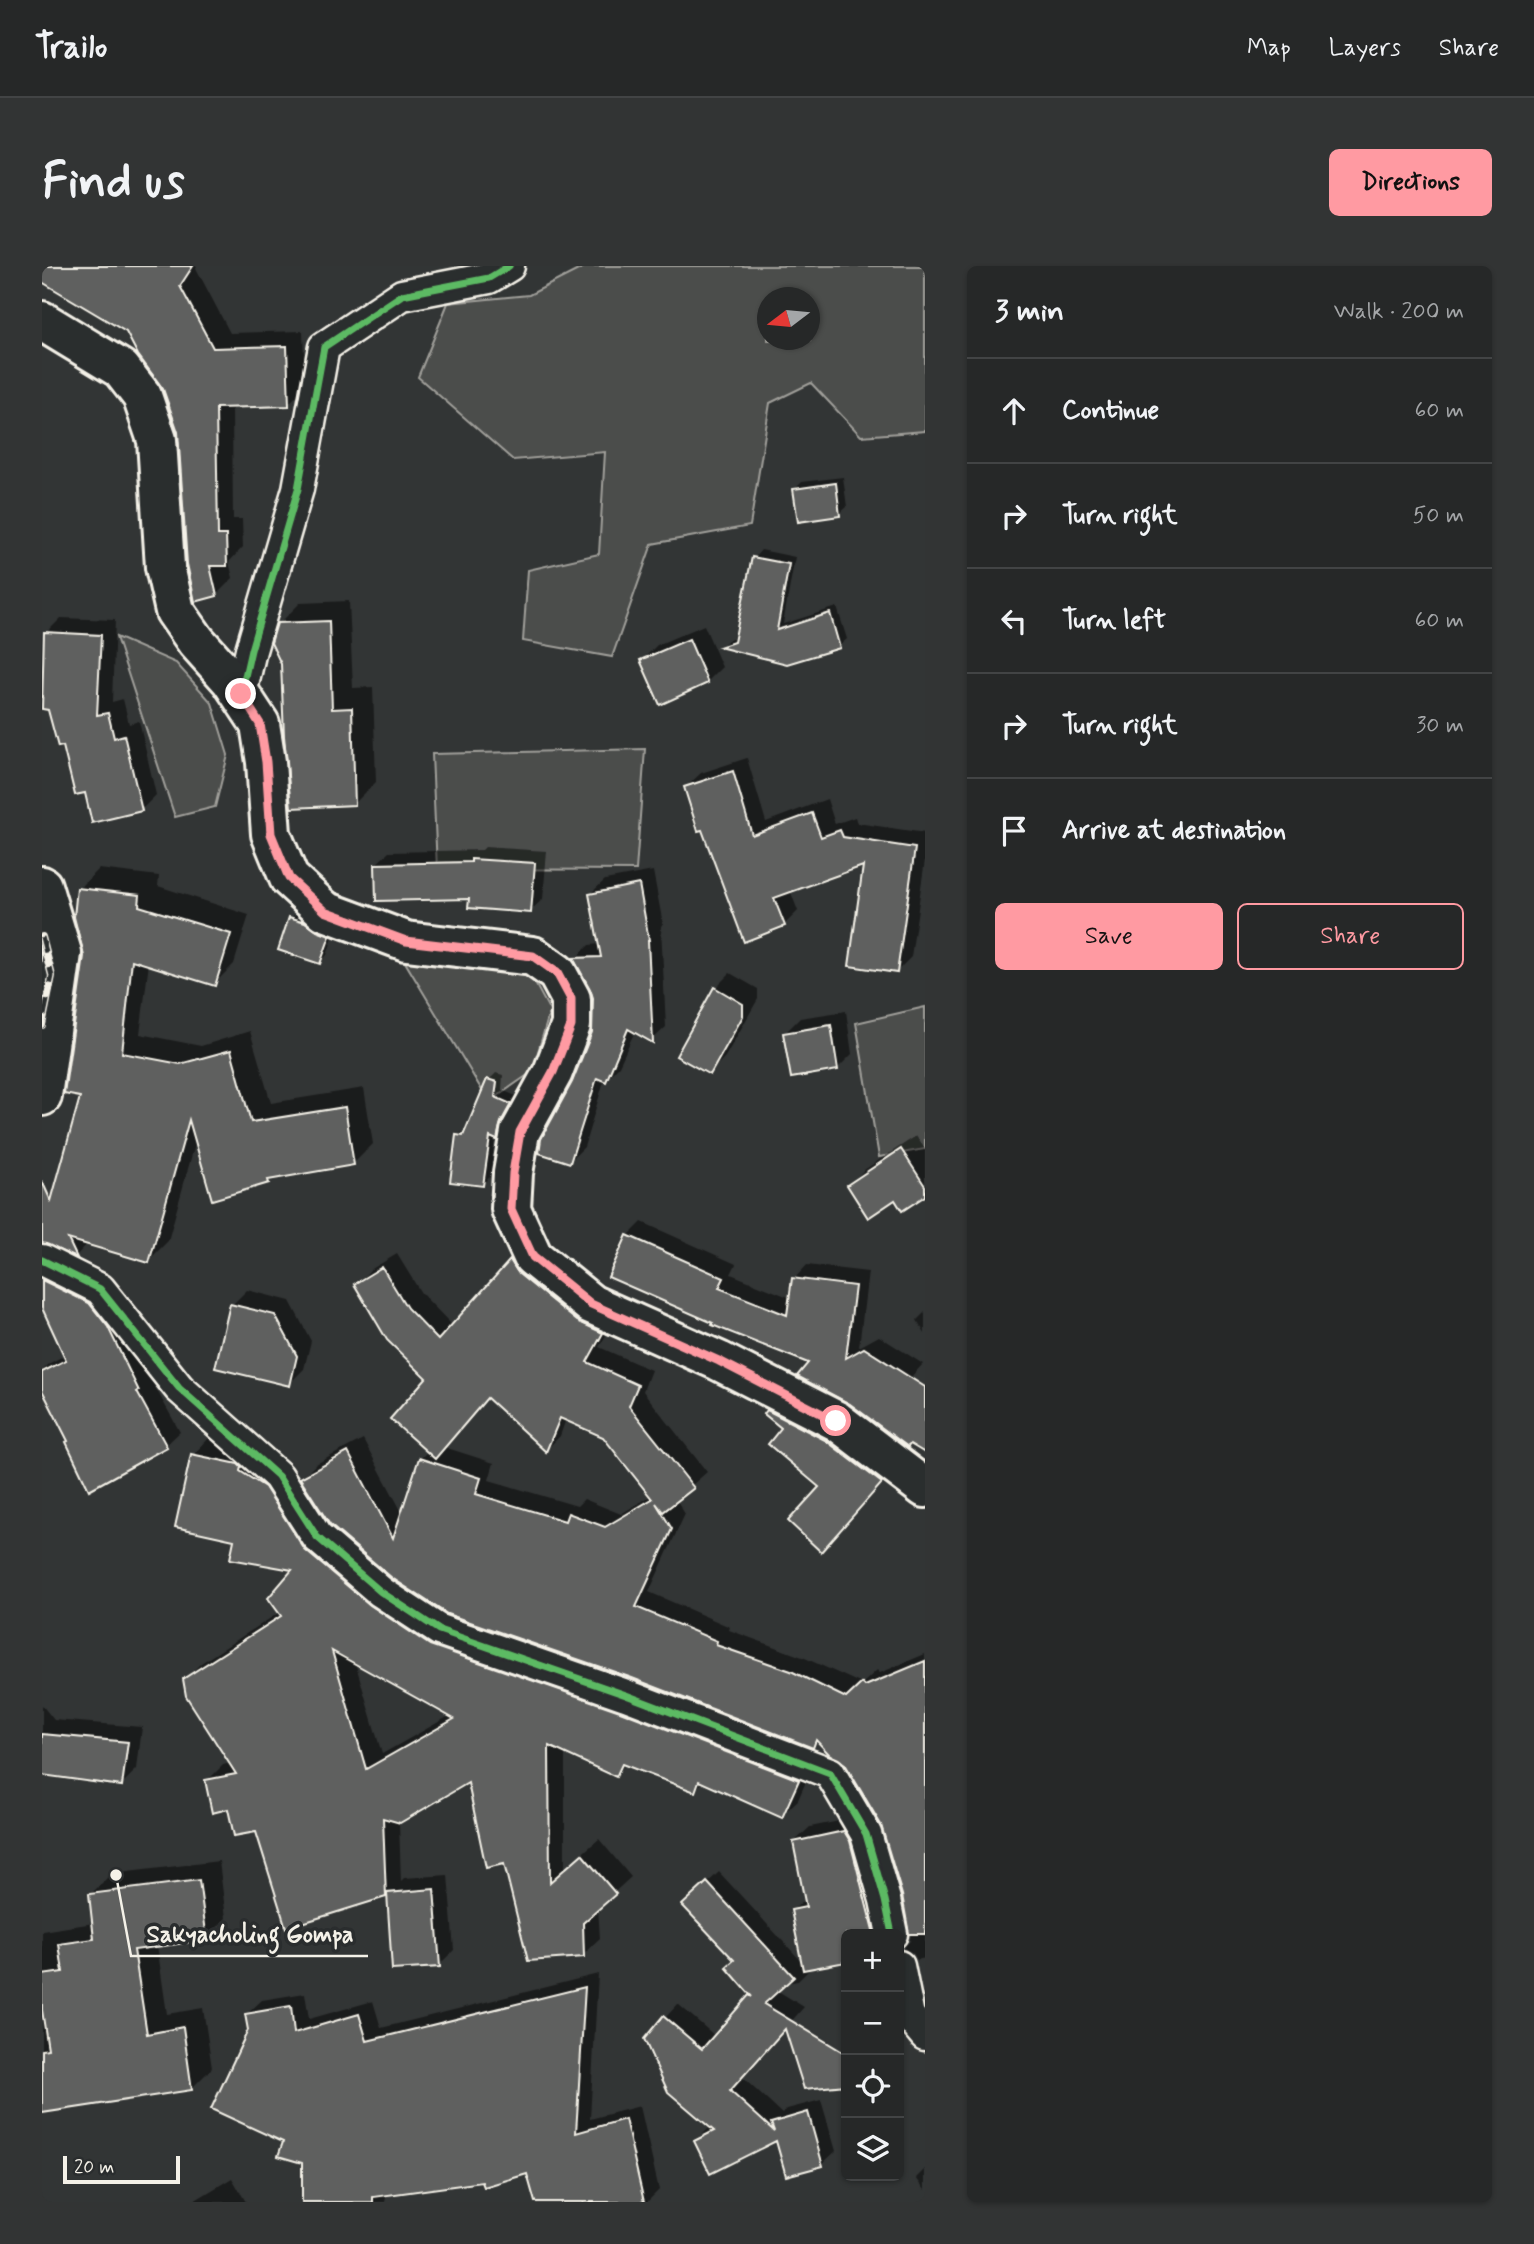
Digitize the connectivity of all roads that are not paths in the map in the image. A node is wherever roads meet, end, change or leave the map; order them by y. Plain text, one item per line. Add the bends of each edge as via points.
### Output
1 (509, 266) edge
2 (42, 321) edge
3 (241, 694) junction
4 (42, 886) edge
5 (42, 1096) edge
6 (42, 1260) edge
7 (925, 1488) edge
8 (891, 1929) edge
9 (904, 1991) edge
10 (925, 2035) edge

1 - 3 street via 489,278 402,295 324,346 298,489
2 - 3 main road via 121,369 142,396 157,440 165,567 175,611
3 - 7 main road via 260,724 271,834 289,878 325,911 406,941 533,956 557,973 571,999 571,1026 553,1072 520,1132 513,1173 511,1209 533,1257 591,1304 719,1361 836,1421
4 - 5 main road via 62,953
6 - 8 street via 100,1289 179,1388 278,1476 317,1537 382,1592 439,1630 830,1773 866,1834
9 - 10 street via 909,2016

